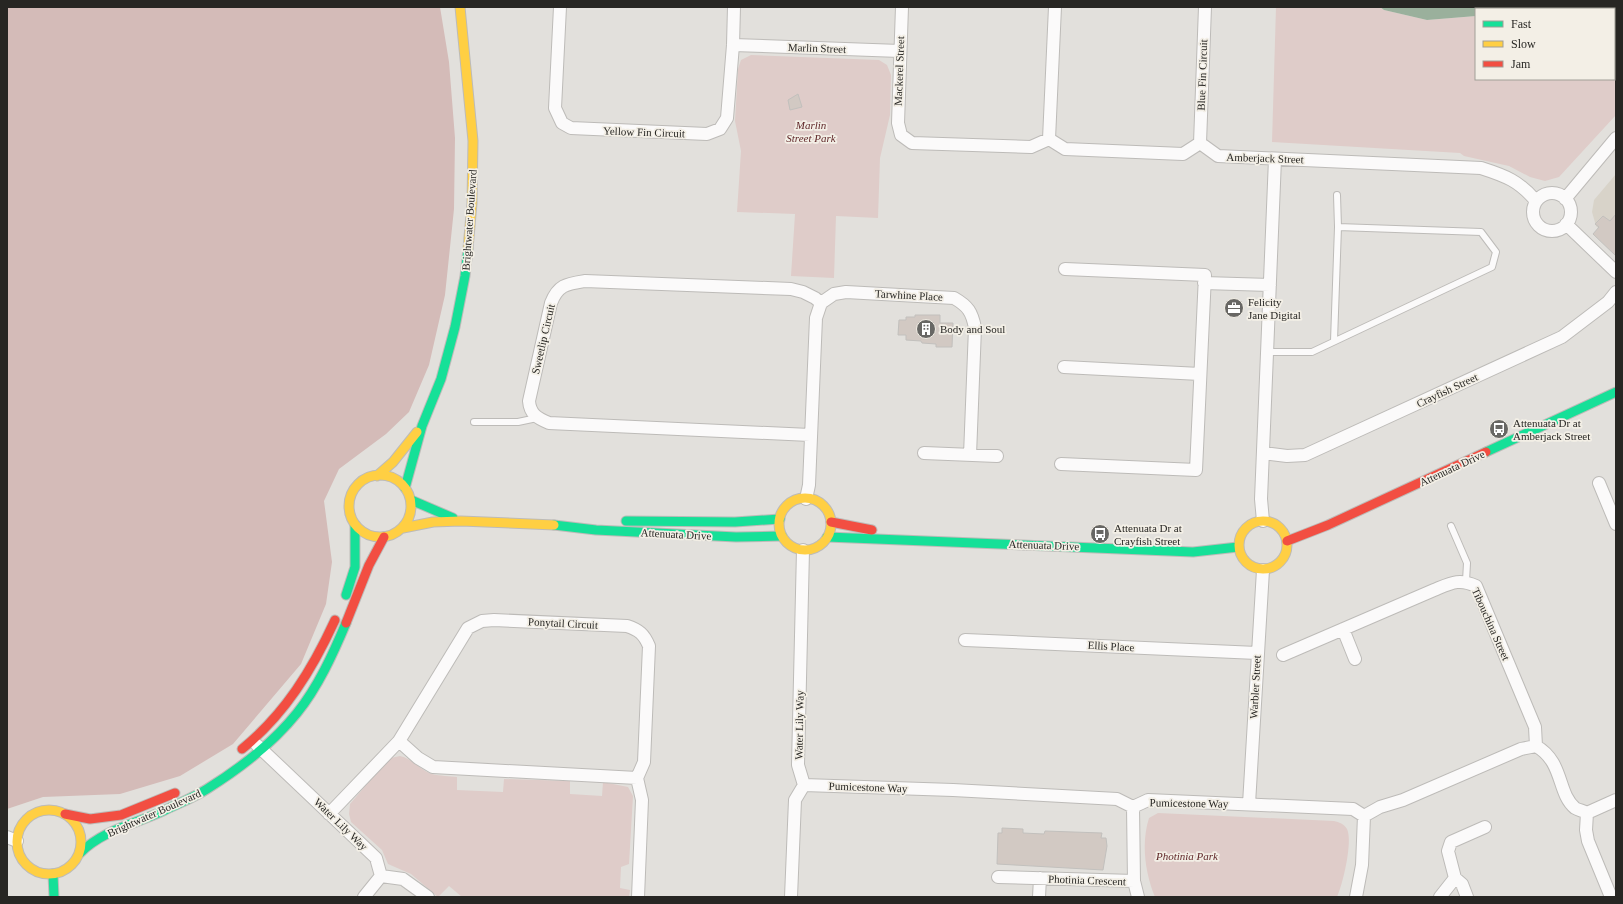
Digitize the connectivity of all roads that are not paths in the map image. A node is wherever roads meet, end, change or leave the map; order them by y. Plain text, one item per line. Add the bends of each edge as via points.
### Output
1 (460, 7) edge
2 (560, 7) edge
3 (734, 7) edge
4 (902, 7) edge
5 (1055, 7) edge
6 (1205, 7) edge
7 (733, 45) junction
8 (900, 51) junction
9 (1616, 138) edge
10 (1049, 139) junction
11 (1200, 144) junction
12 (1275, 159) junction
13 (1337, 195) dead end
14 (1565, 198) junction
15 (1536, 201) junction
16 (1566, 224) junction
17 (1338, 227) junction
18 (1066, 269) dead end
19 (1616, 272) edge
20 (1204, 283) junction
21 (1270, 285) junction
22 (1616, 292) edge
23 (821, 303) junction
24 (1334, 341) junction
25 (1268, 352) junction
26 (1064, 367) dead end
27 (1200, 374) junction
28 (1616, 392) edge
29 (537, 418) junction
30 (474, 422) dead end
31 (422, 426) junction
32 (810, 435) junction
33 (924, 453) dead end
34 (1263, 453) junction
35 (970, 455) junction
36 (997, 456) dead end
37 (1061, 464) dead end
38 (377, 476) junction
39 (1599, 483) dead end
40 (405, 488) junction
41 (806, 499) junction
42 (411, 500) junction
43 (780, 519) junction
44 (461, 521) junction
45 (604, 521) dead end
46 (620, 521) dead end
47 (1263, 521) junction
48 (831, 522) junction
49 (1616, 524) edge
50 (355, 525) junction
51 (570, 526) junction
52 (1451, 526) dead end
53 (403, 528) junction
54 (782, 536) junction
55 (384, 537) junction
56 (827, 537) junction
57 (922, 540) junction
58 (1287, 541) junction
59 (1238, 547) junction
60 (803, 550) junction
61 (1263, 570) junction
62 (1466, 581) junction
63 (1343, 629) junction
64 (965, 640) dead end
65 (1257, 653) junction
66 (1283, 655) dead end
67 (1354, 659) dead end
68 (399, 741) junction
69 (258, 745) junction
70 (1536, 746) junction
71 (235, 755) dead end
72 (637, 778) junction
73 (804, 785) junction
74 (184, 789) dead end
75 (1616, 800) edge
76 (1249, 804) junction
77 (1133, 807) junction
78 (1587, 813) junction
79 (65, 814) junction
80 (329, 814) junction
81 (1364, 816) junction
82 (1485, 827) dead end
83 (12, 839) edge
84 (80, 853) junction
85 (54, 874) junction
86 (382, 876) junction
87 (998, 877) dead end
88 (1040, 878) junction
89 (1455, 878) junction
90 (1134, 881) junction
91 (54, 897) edge
92 (364, 897) edge
93 (428, 897) edge
94 (638, 897) edge
95 (791, 897) edge
96 (1039, 897) edge
97 (1138, 897) edge
98 (1356, 897) edge
99 (1440, 897) edge
100 (1467, 897) edge
101 (1611, 897) edge

1 - 31 street, Brightwater Boulevard via 472,141 472,203 465,276 455,327 441,379
2 - 7 street, Yellow Fin Circuit via 555,108 562,123 571,128 707,134 720,129 727,118
3 - 7 street, Yellow Fin Circuit
4 - 8 street, Mackerel Street
5 - 10 street
6 - 11 street, Blue Fin Circuit
7 - 8 street, Marlin Street
8 - 10 street, Mackerel Street via 898,123 901,135 912,143 1031,148
9 - 14 street
10 - 11 street via 1065,149 1183,154
11 - 12 street, Amberjack Street via 1218,156
12 - 15 street, Amberjack Street via 1481,168 1512,179 1525,188
12 - 21 street
13 - 17 lane
14 - 15 street via 1550,193
14 - 16 street via 1570,214
15 - 16 street via 1534,219 1542,228 1555,230
16 - 19 street
17 - 24 lane
17 - 24 lane via 1481,232 1496,252 1492,267
18 - 20 street via 1205,275
20 - 21 street
20 - 27 street
21 - 25 street
22 - 34 street, Crayfish Street via 1608,302 1562,337 1306,455
23 - 29 street, Sweetlip Circuit via 803,292 791,289 584,281 568,284 556,291 551,303 529,401 530,409
23 - 32 street via 816,318
23 - 35 street, Tarwhine Place via 834,294 846,292 954,298 967,305 973,315 975,328
24 - 25 lane via 1312,352
25 - 34 street
26 - 27 street
27 - 37 street via 1196,470
28 - 58 street, Attenuata Drive via 1328,525
29 - 30 lane via 518,422
29 - 32 street via 549,423
31 - 38 street, Brightwater Boulevard via 393,462
31 - 40 street, Brightwater Boulevard
32 - 41 street via 809,485
33 - 35 street
34 - 47 street
35 - 36 street
38 - 40 street via 393,478
38 - 50 street via 367,478 353,491 350,510
39 - 49 street
40 - 42 street
41 - 43 street via 789,504
41 - 48 street via 823,506
42 - 44 street, Attenuata Drive
42 - 53 street via 409,519
43 - 46 street, Attenuata Drive via 735,522
43 - 54 street via 779,528
44 - 51 street, Attenuata Drive
44 - 53 street, Attenuata Drive via 434,522
45 - 51 street, Attenuata Drive
47 - 58 street via 1277,525
47 - 59 street via 1255,522 1242,532
48 - 56 street
48 - 57 street, Attenuata Drive
50 - 55 street via 370,536
50 - 69 street, Brightwater Boulevard via 355,567 341,607 312,670
51 - 54 street, Attenuata Drive via 596,530 736,537
52 - 62 lane via 1467,563
53 - 55 street
54 - 60 street via 787,543
55 - 69 street, Brightwater Boulevard via 369,565 332,658 297,713
56 - 57 street, Attenuata Drive
56 - 60 street via 813,549
57 - 59 street, Attenuata Drive via 1193,552
58 - 61 street via 1283,559 1274,567
59 - 61 street via 1244,561 1255,569
60 - 73 street, Water Lily Way via 798,764
61 - 65 street, Warbler Street
62 - 63 street, Tibouchina Street via 1456,581
62 - 70 street, Tibouchina Street via 1476,586 1535,726
63 - 66 street, Tibouchina Street
63 - 67 street
64 - 65 street, Ellis Place
65 - 76 street, Warbler Street
68 - 72 street via 433,767
68 - 72 street, Ponytail Circuit via 468,628 482,621 494,620 627,626 645,636 649,646 644,762
68 - 80 street, Ponytail Circuit
69 - 71 street, Brightwater Boulevard
69 - 80 street, Water Lily Way
69 - 84 street, Brightwater Boulevard via 206,790 154,815 106,833
70 - 78 street via 1546,752 1552,760 1568,798 1576,808
70 - 81 street via 1521,749
72 - 94 street via 642,800
73 - 77 street, Pumicestone Way via 1118,799
73 - 95 street via 795,800
74 - 79 street, Brightwater Boulevard via 121,815 90,820
75 - 78 street
76 - 77 street, Pumicestone Way via 1148,800
76 - 81 street, Pumicestone Way via 1353,809
77 - 90 street, Photinia Crescent
78 - 101 street via 1588,841
79 - 83 street via 44,810 33,814
79 - 84 street via 78,826
80 - 86 street, Water Lily Way via 376,858
81 - 98 street via 1362,865
82 - 89 street via 1451,842 1448,851
83 - 85 street via 27,866 44,874
84 - 85 street via 70,867
85 - 91 street
86 - 92 street
86 - 93 street via 403,879
87 - 88 street, Photinia Crescent
88 - 90 street, Photinia Crescent
88 - 96 street, Photinia Crescent
89 - 99 street
89 - 100 street via 1462,884
90 - 97 street, Photinia Crescent

